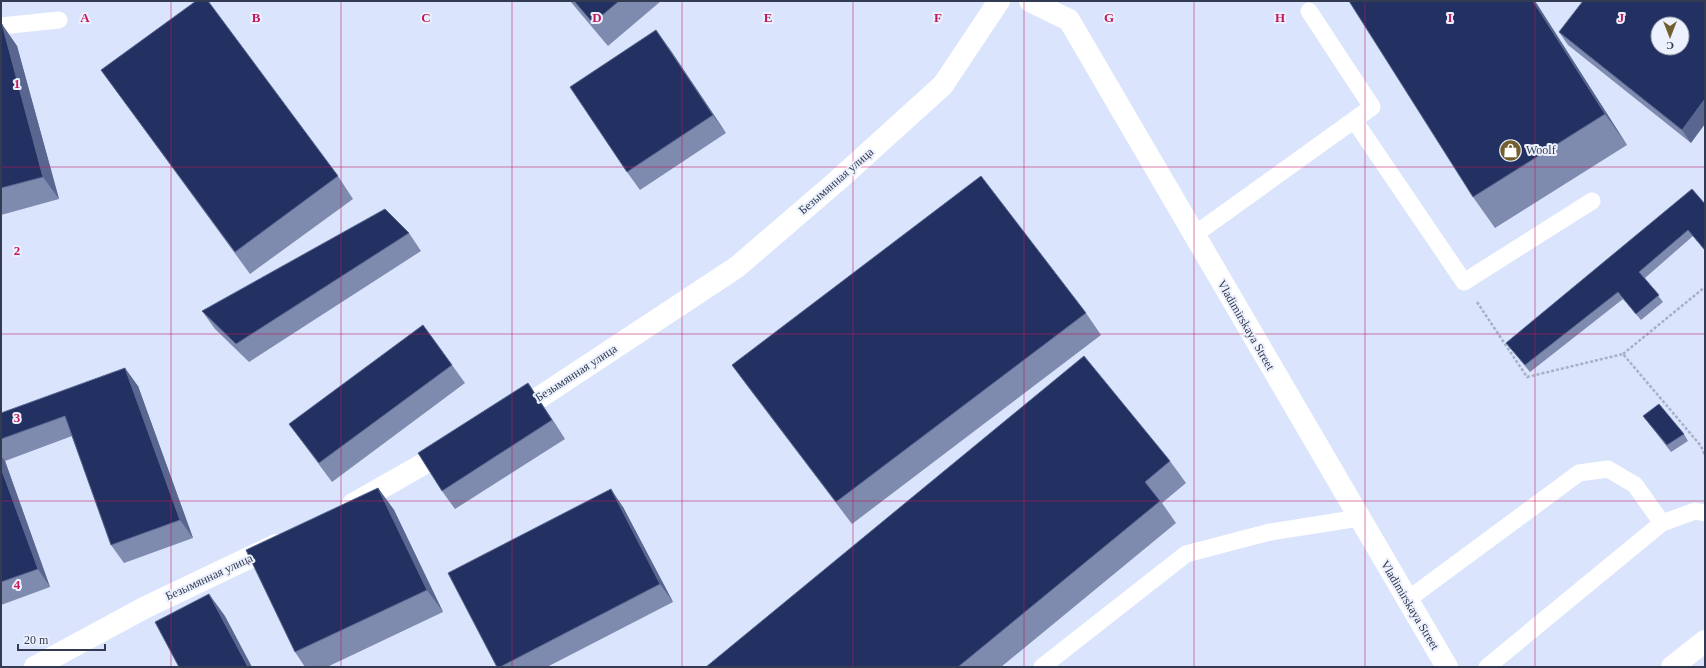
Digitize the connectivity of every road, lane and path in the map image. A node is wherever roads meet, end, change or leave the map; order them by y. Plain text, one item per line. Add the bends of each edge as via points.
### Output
1 (999, 1) edge
2 (1030, 1) edge
3 (1309, 11) dead end
4 (58, 20) dead end
5 (1, 26) edge
6 (1354, 120) junction
7 (1592, 200) dead end
8 (1194, 235) junction
9 (1464, 282) junction
10 (1705, 287) edge
11 (1623, 354) junction
12 (493, 424) edge
13 (466, 440) edge
14 (1705, 456) edge
15 (1705, 512) edge
16 (337, 513) edge
17 (1359, 518) junction
18 (1662, 523) junction
19 (296, 536) edge
20 (1407, 600) junction
21 (1705, 641) edge
22 (35, 667) edge
23 (1042, 667) edge
24 (1447, 667) edge
25 (1487, 667) edge
26 (1672, 667) edge

1 - 12 street, Безымянная улица via 943,85 737,267 534,401
2 - 8 street, Vladimirskaya Street via 1069,20
3 - 6 lane via 1372,107
4 - 5 lane
6 - 8 lane
6 - 9 lane
7 - 9 lane
8 - 17 street, Vladimirskaya Street
9 - 11 path via 1527,377
10 - 11 path
11 - 14 path via 1701,446
13 - 16 street
15 - 18 lane via 1695,512
17 - 20 street, Vladimirskaya Street
17 - 23 lane via 1270,532 1186,554
18 - 20 lane via 1634,485 1608,469 1579,473
18 - 25 lane
19 - 22 street, Безымянная улица via 144,608
20 - 24 street, Vladimirskaya Street
21 - 26 street

